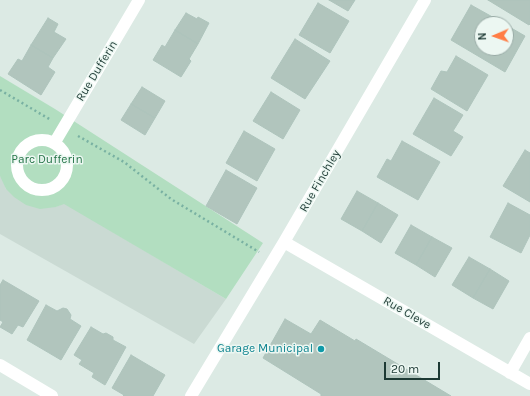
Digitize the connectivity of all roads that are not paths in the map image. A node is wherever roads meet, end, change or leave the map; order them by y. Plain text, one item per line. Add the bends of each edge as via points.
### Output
1 (139, 0) edge
2 (425, 0) edge
3 (54, 142) junction
4 (284, 242) junction
5 (530, 338) edge
6 (0, 365) edge
7 (510, 373) junction
8 (530, 384) edge
9 (52, 396) edge
10 (191, 396) edge

1 - 3 street, Rue Dufferin
2 - 4 street, Rue Finchley
3 - 3 street via 35,140 21,150 17,167 20,176 32,188 48,189 66,175 67,159
4 - 7 street, Rue Cleve
4 - 10 street, Rue Finchley
5 - 7 street
6 - 9 street
7 - 8 street, Rue Cleve

